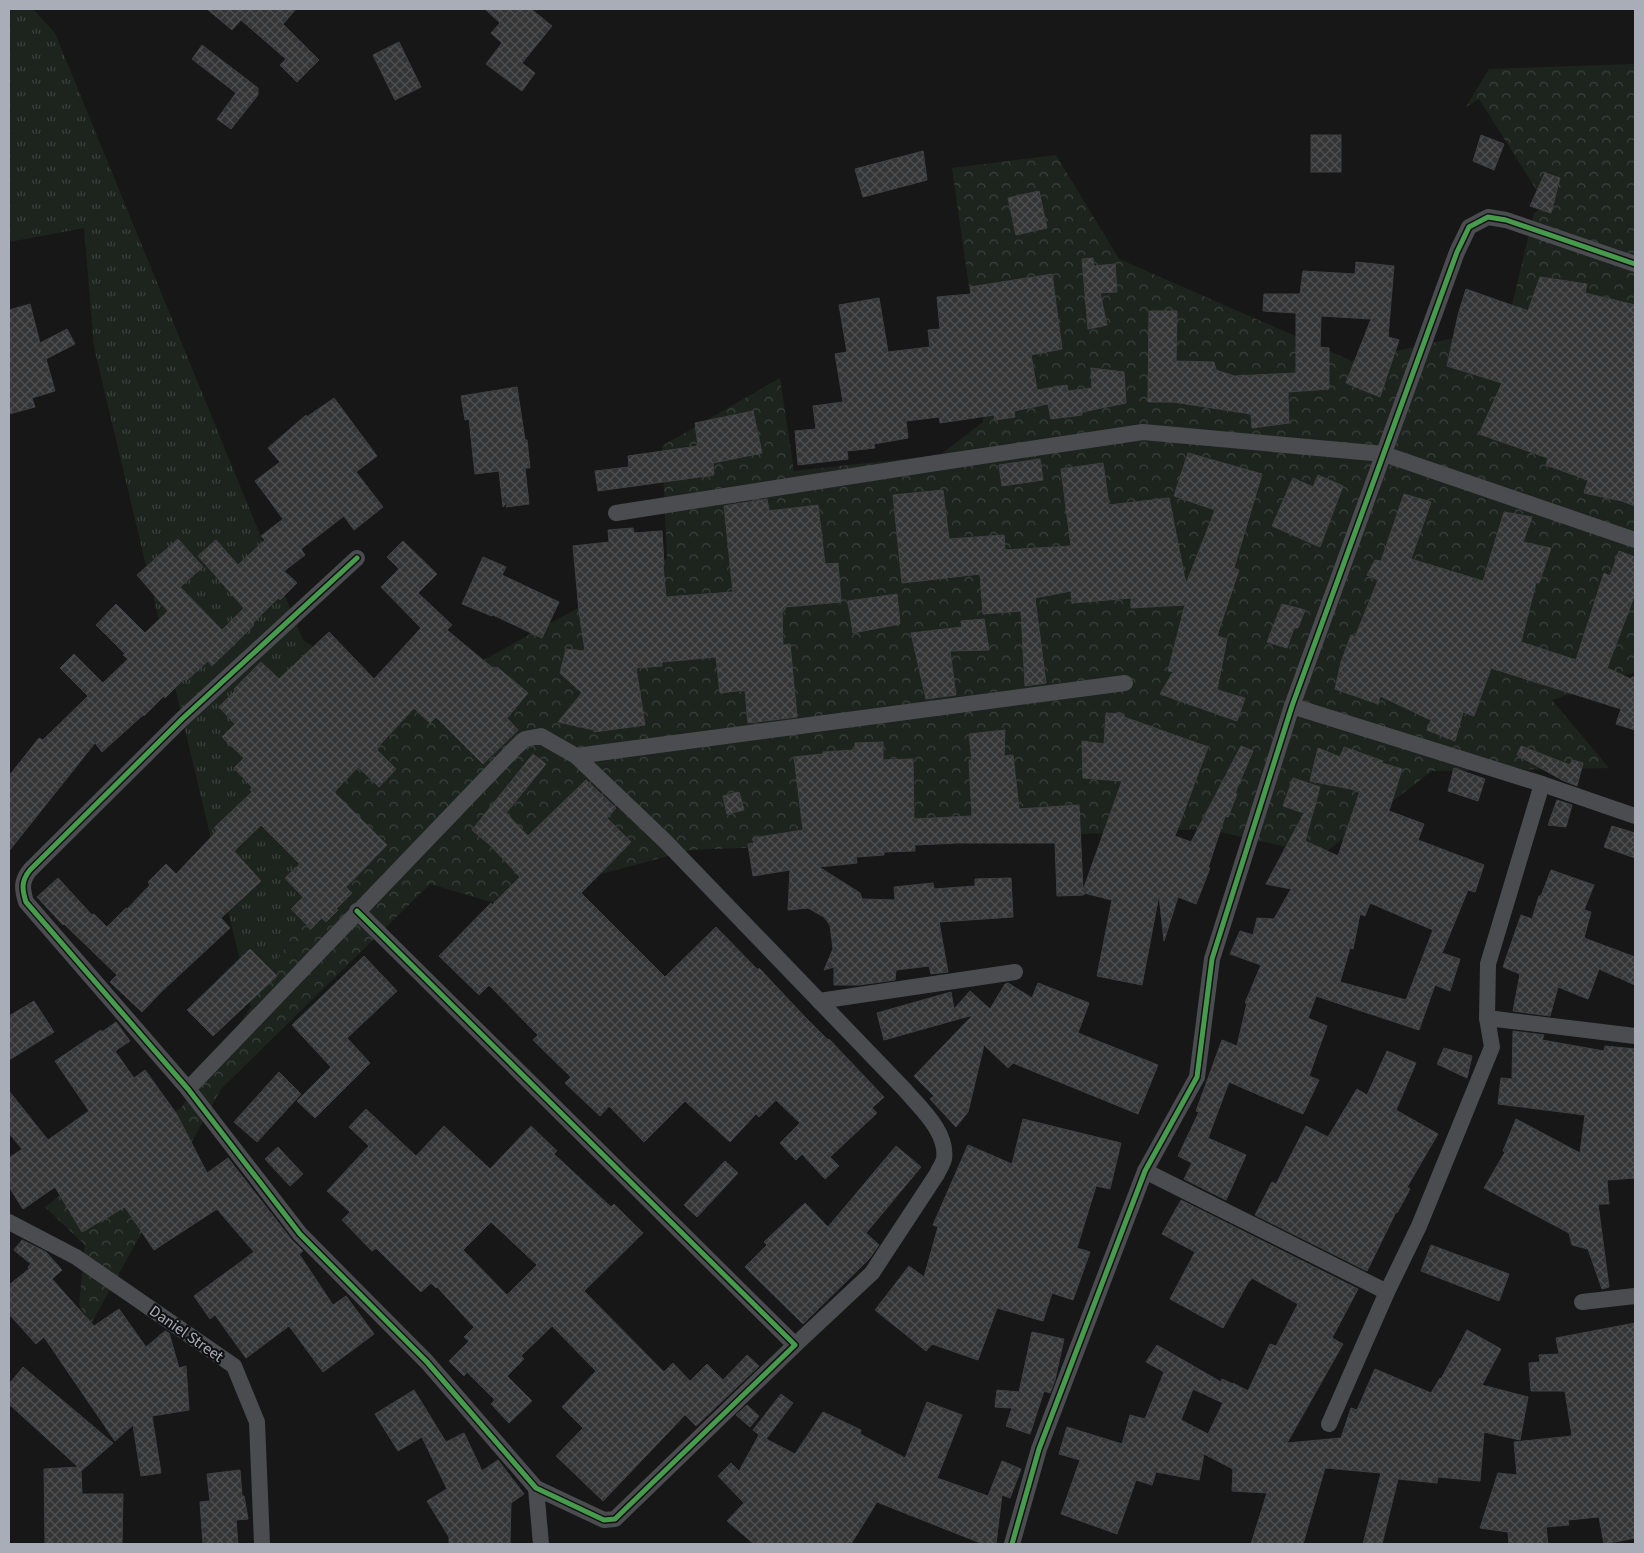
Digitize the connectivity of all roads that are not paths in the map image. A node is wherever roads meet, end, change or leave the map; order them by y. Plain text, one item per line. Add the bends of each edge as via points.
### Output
1 (1635, 264) edge
2 (1384, 454) junction
3 (616, 513) dead end
4 (1635, 540) edge
5 (357, 558) dead end
6 (1125, 683) dead end
7 (1292, 706) junction
8 (576, 756) junction
9 (1542, 784) junction
10 (1635, 816) edge
11 (357, 911) junction
12 (1015, 972) dead end
13 (819, 1001) junction
14 (1487, 1018) junction
15 (1635, 1036) edge
16 (188, 1089) junction
17 (1145, 1171) junction
18 (9, 1222) edge
19 (1386, 1292) junction
20 (1635, 1296) edge
21 (1582, 1302) dead end
22 (795, 1345) junction
23 (1329, 1424) dead end
24 (536, 1488) junction
25 (262, 1544) edge
26 (541, 1544) edge
27 (1012, 1544) edge

1 - 2 street via 1506,220 1488,217 1469,227
2 - 3 street via 1143,432
2 - 4 street
2 - 7 street
5 - 16 street via 182,720 23,878 26,902
6 - 8 street
7 - 9 street
7 - 17 street via 1212,959 1197,1077
8 - 11 street via 541,736 525,739
8 - 13 street via 665,841
9 - 10 street
9 - 14 street via 1488,964
11 - 16 street
11 - 22 street
12 - 13 street
13 - 22 street via 927,1117 937,1130 944,1159 872,1273
14 - 15 street
14 - 19 street via 1492,1047 1420,1226
16 - 24 street via 300,1234 427,1362
17 - 19 street
17 - 27 street via 1039,1449
18 - 25 street, Daniel Street via 76,1257 234,1366 257,1422
19 - 23 street
20 - 21 street
22 - 24 street via 614,1519 604,1520
24 - 26 street

